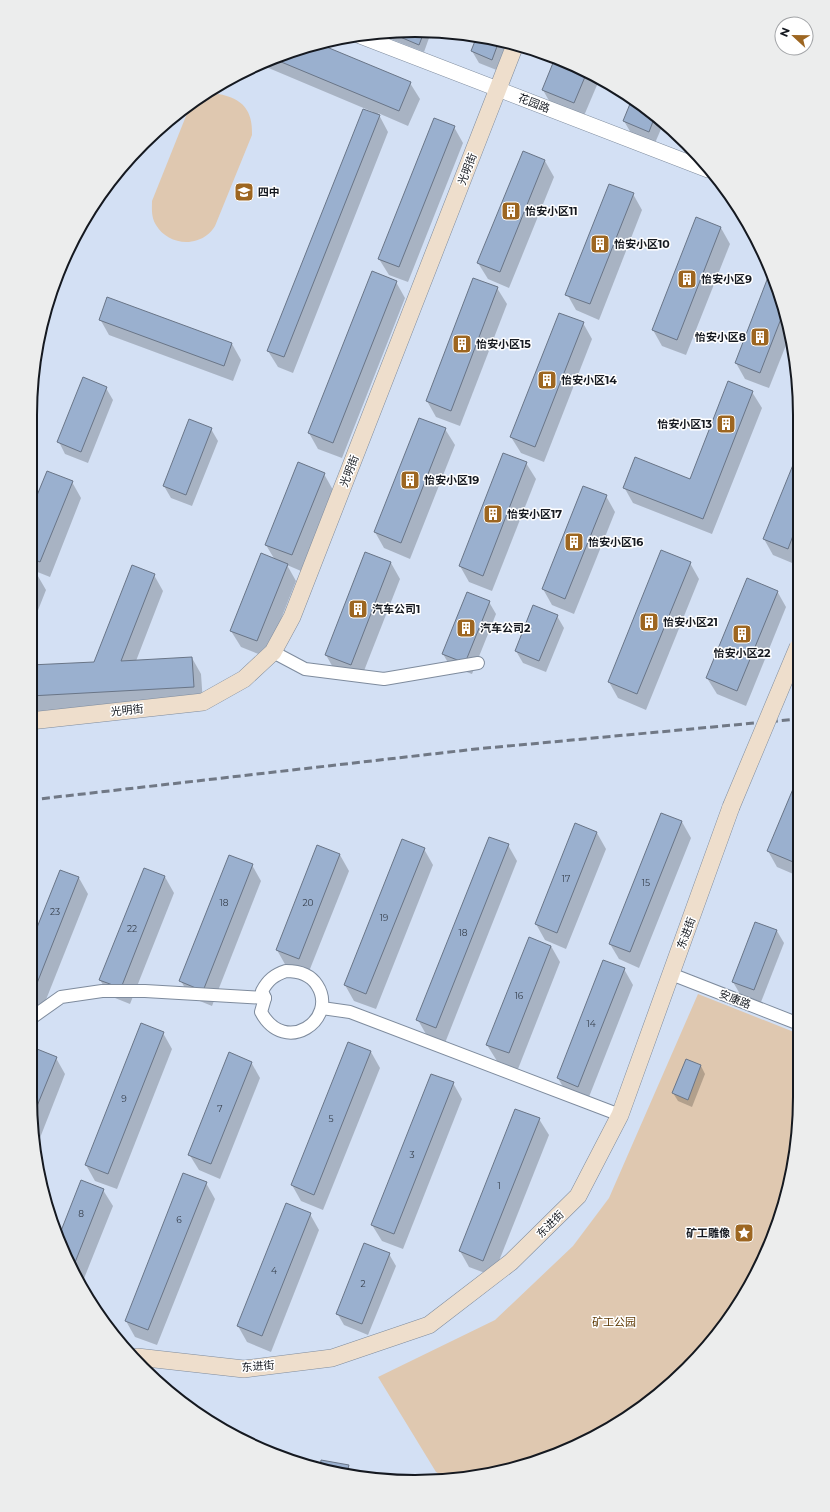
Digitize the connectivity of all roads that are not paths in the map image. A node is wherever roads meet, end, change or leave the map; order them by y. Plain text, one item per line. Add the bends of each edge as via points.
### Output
1 (370, 40) edge
2 (513, 50) edge
3 (498, 89) junction
4 (700, 167) edge
5 (273, 652) junction
6 (793, 659) edge
7 (478, 663) dead end
8 (37, 720) edge
9 (671, 974) junction
10 (265, 998) junction
11 (322, 1008) junction
12 (37, 1014) edge
13 (793, 1022) edge
14 (620, 1115) junction
15 (142, 1358) edge

1 - 3 street, 花园路
2 - 3 main road, 光明街
3 - 4 street, 花园路
3 - 5 main road, 光明街 via 292,617
5 - 7 street via 305,669 384,679
5 - 8 main road, 光明街 via 244,678 203,702
6 - 9 main road, 东进街, bridge via 730,807
9 - 13 street, 安康路
9 - 14 main road, 东进街
10 - 11 street via 261,1012 266,1021 284,1032 294,1033 308,1028
10 - 11 street via 262,991 267,981 286,971 296,971 314,980 320,989
10 - 12 street via 102,991 61,997
11 - 14 street via 350,1012
14 - 15 main road, 东进街 via 578,1196 511,1262 429,1325 332,1358 244,1369

